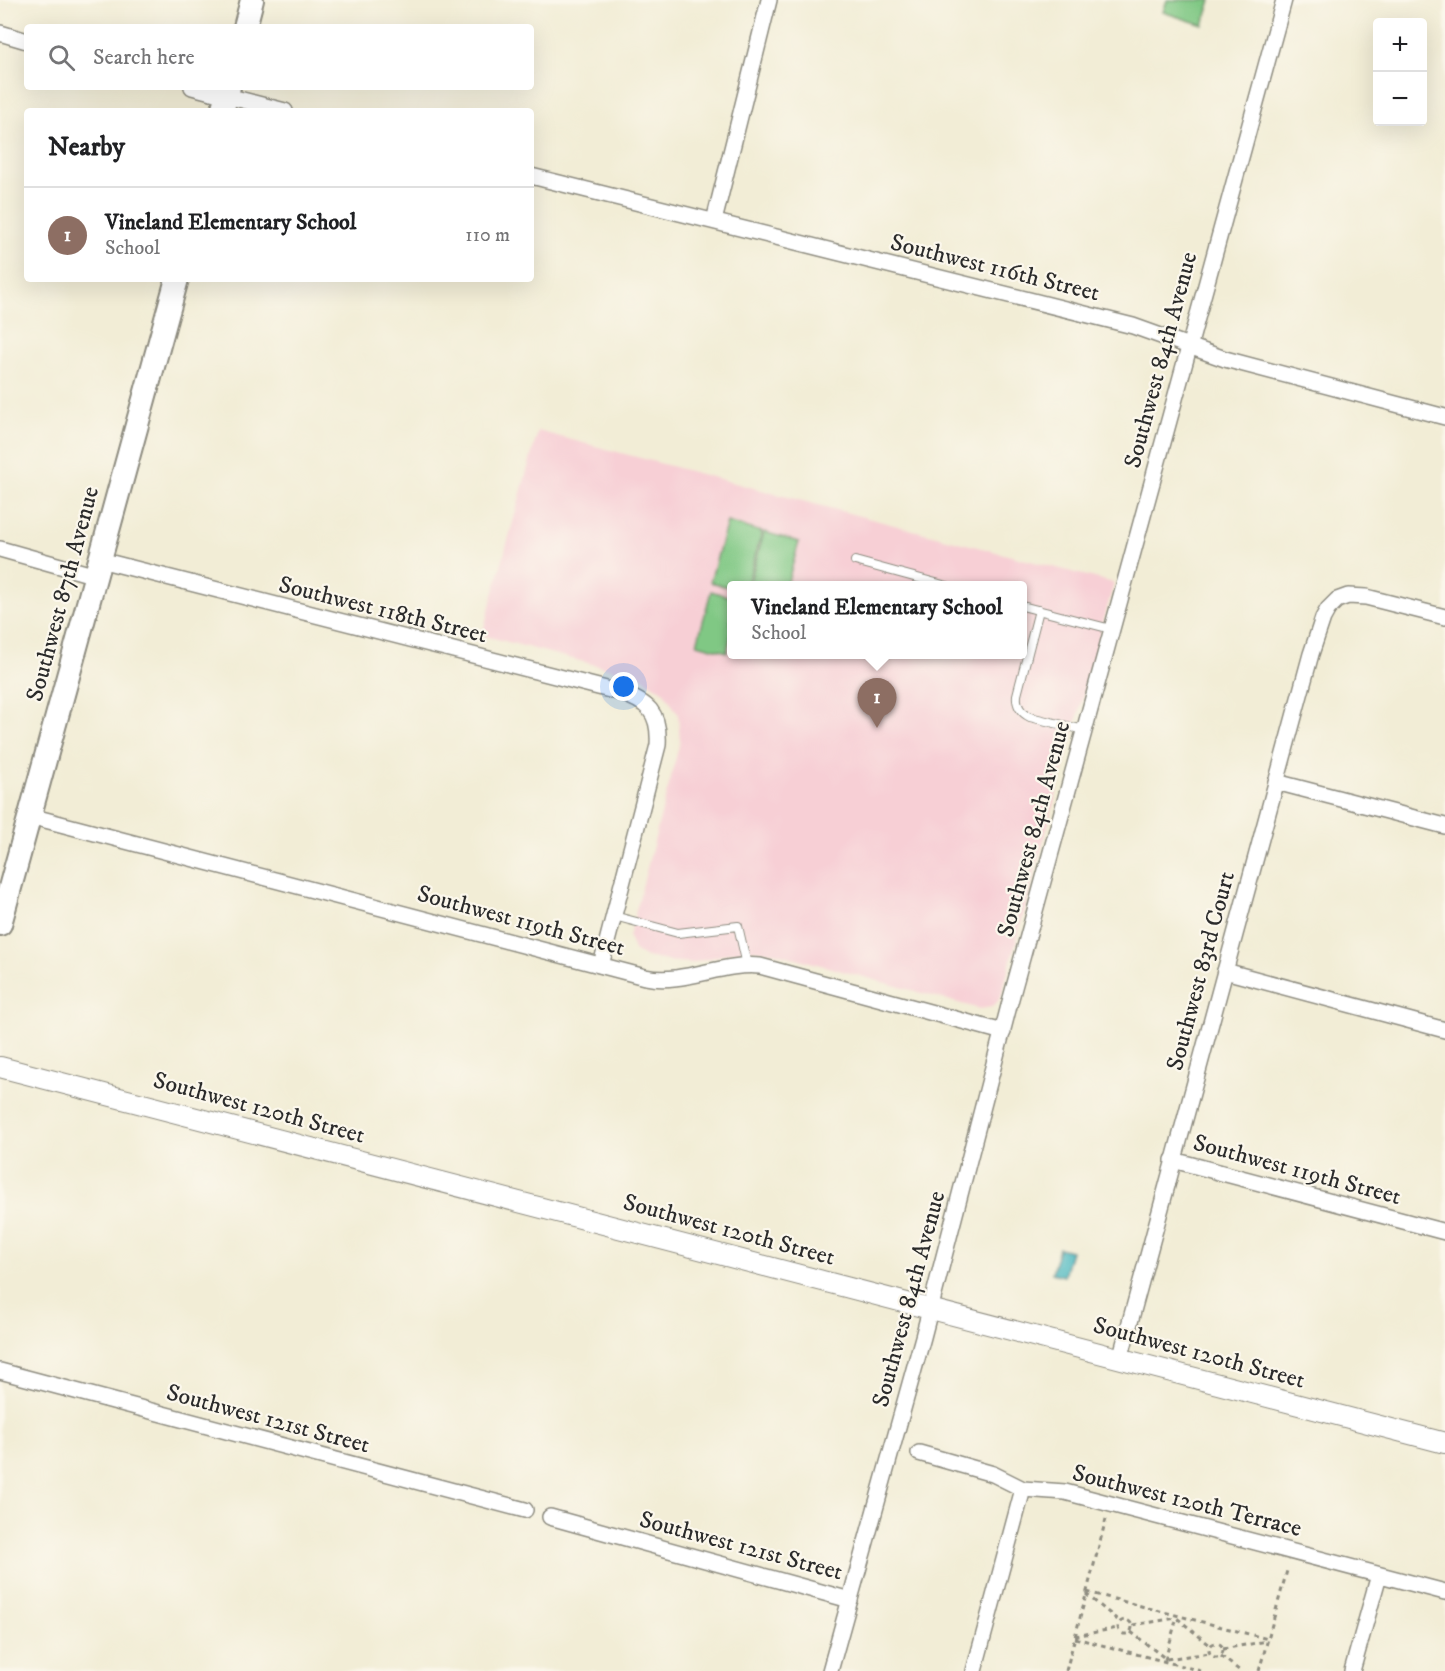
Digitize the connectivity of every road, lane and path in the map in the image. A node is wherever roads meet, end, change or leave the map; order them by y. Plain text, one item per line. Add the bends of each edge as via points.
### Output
1 (252, 0) edge
2 (769, 0) edge
3 (1284, 0) edge
4 (246, 24) edge
5 (0, 33) edge
6 (24, 40) edge
7 (201, 90) edge
8 (226, 98) edge
9 (271, 108) edge
10 (534, 177) edge
11 (714, 221) junction
12 (176, 282) edge
13 (1188, 346) junction
14 (1445, 417) edge
15 (0, 549) edge
16 (855, 561) dead end
17 (98, 568) junction
18 (932, 581) edge
19 (1027, 607) edge
20 (1039, 610) junction
21 (1445, 617) edge
22 (1111, 629) junction
23 (1027, 656) edge
24 (1026, 659) edge
25 (1084, 730) junction
26 (1276, 782) junction
27 (30, 816) junction
28 (1445, 826) edge
29 (614, 916) junction
30 (0, 924) edge
31 (747, 964) junction
32 (601, 965) junction
33 (1225, 971) junction
34 (1445, 1030) edge
35 (1003, 1032) junction
36 (0, 1067) edge
37 (1173, 1160) junction
38 (1445, 1232) edge
39 (930, 1309) junction
40 (1120, 1359) junction
41 (0, 1371) edge
42 (1445, 1443) edge
43 (919, 1453) dead end
44 (1023, 1489) junction
45 (525, 1510) dead end
46 (550, 1517) dead end
47 (1106, 1520) dead end
48 (1288, 1567) dead end
49 (1379, 1575) junction
50 (1445, 1592) edge
51 (1086, 1593) junction
52 (850, 1600) junction
53 (1177, 1617) junction
54 (1120, 1622) junction
55 (1133, 1626) junction
56 (1118, 1628) junction
57 (1131, 1632) junction
58 (1075, 1637) junction
59 (1268, 1640) junction
60 (1211, 1646) junction
61 (1223, 1649) junction
62 (1210, 1653) junction
63 (1221, 1656) junction
64 (1165, 1661) junction
65 (830, 1671) edge
66 (974, 1671) edge
67 (1066, 1671) edge
68 (1201, 1671) edge
69 (1240, 1671) edge
70 (1259, 1671) edge
71 (1352, 1671) edge

1 - 4 main road
2 - 11 street
3 - 13 street, Southwest 84th Avenue
5 - 6 street
7 - 8 street
8 - 9 street
10 - 11 street, Southwest 116th Street
11 - 13 street, Southwest 116th Street via 1121,323
12 - 17 main road, Southwest 87th Avenue
13 - 14 street, Southwest 116th Street
13 - 22 street, Southwest 84th Avenue
15 - 17 street, Southwest 118th Street
16 - 18 lane
17 - 27 main road, Southwest 87th Avenue
17 - 29 street, Southwest 118th Street via 638,699 651,710 658,745
19 - 20 lane
20 - 22 lane
20 - 23 lane
21 - 26 street, Southwest 83rd Court via 1366,597 1337,600 1318,630
22 - 25 street, Southwest 84th Avenue
24 - 25 lane via 1017,695 1025,715
25 - 35 street, Southwest 84th Avenue
26 - 28 street
26 - 33 street, Southwest 83rd Court
27 - 30 main road, Southwest 87th Avenue
27 - 32 street, Southwest 119th Street
29 - 31 lane via 678,933 738,926
29 - 32 street
31 - 32 street, Southwest 119th Street via 660,979
31 - 35 street, Southwest 119th Street
33 - 34 street
33 - 37 street, Southwest 83rd Court
35 - 39 street, Southwest 84th Avenue
36 - 39 street, Southwest 120th Street
37 - 38 street, Southwest 119th Street
37 - 40 street, Southwest 83rd Court
39 - 40 street, Southwest 120th Street
39 - 52 street, Southwest 84th Avenue
40 - 42 street, Southwest 120th Street
41 - 45 street, Southwest 121st Street
43 - 44 street, Southwest 120th Terrace via 993,1474
44 - 49 street, Southwest 120th Terrace via 1065,1492
44 - 66 street
46 - 52 street, Southwest 121st Street
47 - 51 path
48 - 59 path
49 - 50 street, Southwest 120th Terrace
49 - 71 street
51 - 53 path
51 - 54 path
51 - 58 path
52 - 65 street, Southwest 84th Avenue
53 - 55 path
53 - 59 path
53 - 60 path
53 - 64 path
54 - 55 path via 1127,1620
54 - 56 path
55 - 57 path
56 - 57 path via 1125,1635
56 - 58 path
57 - 64 path
58 - 64 path
58 - 67 path
59 - 61 path
59 - 70 path
60 - 61 path via 1219,1644
60 - 62 path
61 - 63 path
62 - 63 path
62 - 64 path
63 - 69 path
64 - 68 path

